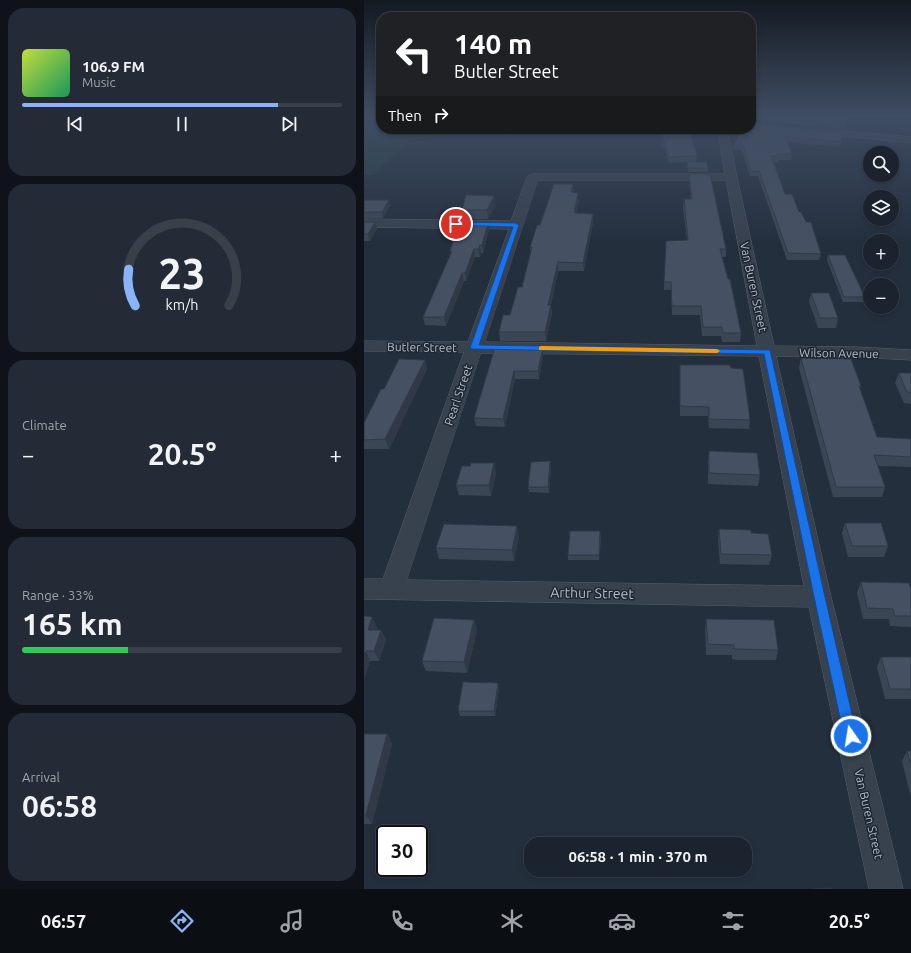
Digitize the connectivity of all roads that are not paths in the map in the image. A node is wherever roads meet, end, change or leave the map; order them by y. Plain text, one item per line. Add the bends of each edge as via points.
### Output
1 (727, 158) edge
2 (730, 177) junction
3 (364, 223) edge
4 (516, 225) junction
5 (364, 346) edge
6 (474, 348) junction
7 (767, 352) junction
8 (911, 355) edge
9 (364, 590) edge
10 (391, 590) junction
11 (819, 597) junction
12 (886, 889) edge

1 - 2 street, Van Buren Street
2 - 4 street, Pearl Street via 533,177
2 - 7 street, Van Buren Street
3 - 4 street
4 - 6 street, Pearl Street
5 - 6 street, Butler Street
6 - 7 street, Butler Street
6 - 10 street, Pearl Street
7 - 8 street, Wilson Avenue
7 - 11 street, Van Buren Street
9 - 10 street, Arthur Street
10 - 11 street, Arthur Street
11 - 12 street, Van Buren Street

